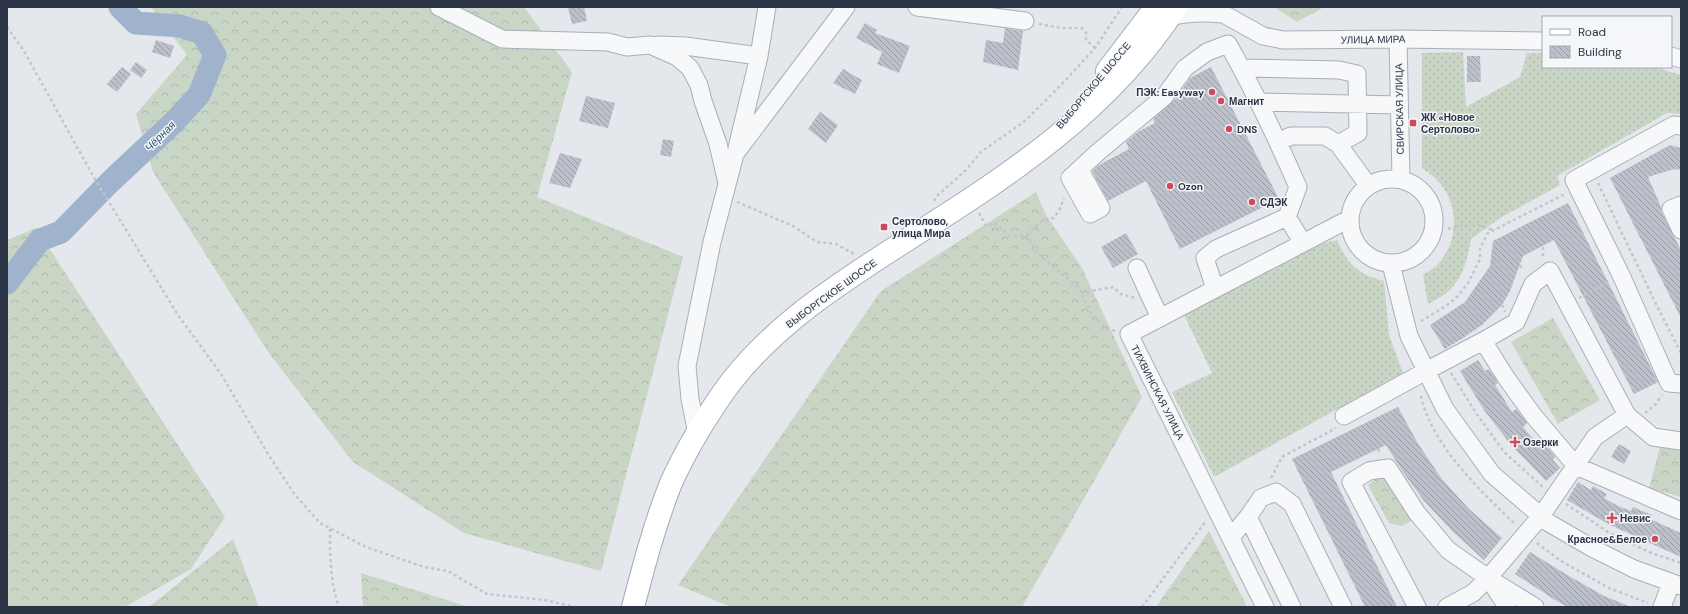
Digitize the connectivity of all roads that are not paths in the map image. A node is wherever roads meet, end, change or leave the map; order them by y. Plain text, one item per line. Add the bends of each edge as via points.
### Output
1 (439, 7) edge
2 (767, 7) edge
3 (846, 7) edge
4 (917, 7) edge
5 (1216, 9) edge
6 (1167, 10) edge
7 (1025, 21) road end
8 (1398, 39) junction
9 (1542, 41) edge
10 (650, 45) junction
11 (759, 56) junction
12 (1242, 68) junction
13 (1258, 102) junction
14 (1357, 103) junction
15 (1399, 105) junction
16 (1681, 126) edge
17 (1278, 142) junction
18 (1338, 144) junction
19 (735, 154) junction
20 (1075, 174) road end
21 (1401, 179) junction
22 (727, 185) junction
23 (1368, 185) junction
24 (1681, 205) edge
25 (1287, 216) junction
26 (1349, 219) junction
27 (1681, 230) edge
28 (1303, 243) junction
29 (1391, 264) junction
30 (1137, 268) dead end
31 (1215, 289) junction
32 (1157, 311) junction
33 (1483, 341) junction
34 (1426, 371) junction
35 (1675, 384) edge
36 (1627, 415) junction
37 (1344, 416) dead end
38 (697, 434) junction
39 (1681, 441) edge
40 (1576, 466) junction
41 (1681, 511) edge
42 (1541, 516) junction
43 (1248, 517) junction
44 (1231, 536) junction
45 (1488, 578) junction
46 (1676, 585) edge
47 (633, 607) edge
48 (1265, 607) edge
49 (1292, 607) edge
50 (1343, 607) edge
51 (1417, 607) edge
52 (1447, 607) edge
53 (1507, 607) edge
54 (1535, 607) edge
55 (1662, 607) edge

1 - 10 street via 502,39
2 - 11 street
3 - 19 street
4 - 7 street
5 - 6 street via 1186,13
5 - 8 street, УЛИЦА МИРА via 1263,36 1282,40
6 - 38 main road, ВЫБОРГСКОЕ ШОССЕ via 1114,63 1028,160 971,200 871,263 796,317 764,346 732,382
8 - 9 street, УЛИЦА МИРА
8 - 15 street, СВИРСКАЯ УЛИЦА
10 - 11 street via 685,46
10 - 22 street via 677,57 690,68 699,84 718,144
11 - 19 street
12 - 13 street
12 - 14 street via 1339,70 1356,74
12 - 20 street via 1228,44 1207,52 1185,68 1164,97
13 - 14 street
13 - 17 street
14 - 15 street
14 - 18 street via 1358,133
15 - 21 street, СВИРСКАЯ УЛИЦА
16 - 35 street via 1674,125 1574,180
17 - 18 street via 1291,136 1325,136
17 - 25 street via 1298,188
18 - 23 street
19 - 22 street
21 - 23 street via 1389,178
21 - 29 street via 1417,186 1429,200 1435,217 1433,235 1424,250 1409,261
22 - 38 street via 712,242 687,366
23 - 26 street via 1358,194
24 - 27 street via 1671,209
25 - 28 street
25 - 31 street via 1216,249 1205,258
26 - 28 street, ТИХВИНСКАЯ УЛИЦА
26 - 29 street via 1352,236 1360,250 1374,260
28 - 31 street, ТИХВИНСКАЯ УЛИЦА
29 - 34 street via 1409,336
30 - 32 street
31 - 32 street, ТИХВИНСКАЯ УЛИЦА
32 - 44 street, ТИХВИНСКАЯ УЛИЦА via 1129,334
33 - 34 street
33 - 36 street via 1516,322 1533,284 1550,271
33 - 40 street via 1533,415
34 - 37 street
34 - 42 street via 1445,409 1492,474
36 - 39 street via 1652,437
36 - 40 street via 1595,437
38 - 47 main road, ВЫБОРГСКОЕ ШОССЕ via 672,482 650,544
40 - 41 street
40 - 42 street
42 - 45 street
42 - 46 street via 1592,548 1634,569
43 - 44 street
43 - 49 street
43 - 50 street via 1261,498 1276,492 1292,504
44 - 48 street, ТИХВИНСКАЯ УЛИЦА
45 - 51 street via 1448,550 1417,513 1388,468 1368,471 1351,482
45 - 52 street via 1473,593
45 - 53 street
45 - 54 street
46 - 55 street

